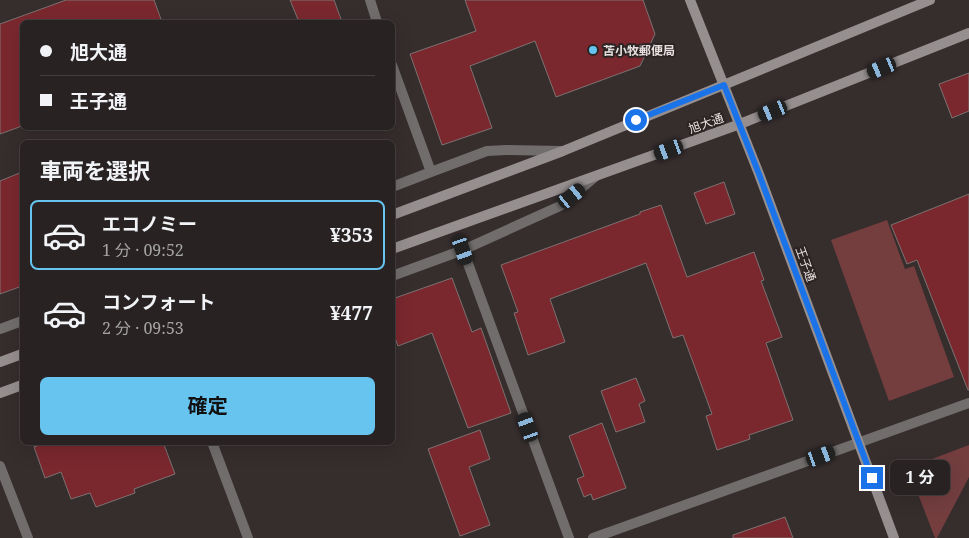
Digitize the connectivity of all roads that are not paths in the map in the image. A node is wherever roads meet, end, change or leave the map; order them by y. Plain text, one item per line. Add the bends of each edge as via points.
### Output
1 (370, 0) edge
2 (690, 0) edge
3 (930, 0) edge
4 (377, 20) edge
5 (969, 33) edge
6 (395, 73) edge
7 (724, 85) junction
8 (740, 124) junction
9 (563, 150) junction
10 (430, 172) junction
11 (597, 176) junction
12 (395, 186) edge
13 (395, 214) edge
14 (395, 249) edge
15 (463, 250) junction
16 (395, 275) edge
17 (20, 322) edge
18 (0, 329) edge
19 (20, 355) edge
20 (0, 362) edge
21 (20, 386) edge
22 (0, 394) edge
23 (969, 403) edge
24 (858, 442) junction
25 (213, 445) edge
26 (0, 466) edge
27 (28, 538) edge
28 (248, 538) edge
29 (569, 538) edge
30 (593, 538) edge
31 (894, 538) edge

1 - 4 street
2 - 7 street, 王子通
3 - 7 street
5 - 8 street, 旭大通
6 - 10 street
7 - 8 street, 王子通
7 - 9 street
8 - 11 street, 旭大通
8 - 24 street, 王子通
9 - 10 street via 487,151
9 - 13 street
10 - 12 street
11 - 14 street, 旭大通
11 - 15 street via 560,206
15 - 16 street
15 - 29 street
17 - 18 street
19 - 20 street
21 - 22 street
23 - 24 street
24 - 30 street
24 - 31 street, 王子通
25 - 28 street
26 - 27 street

